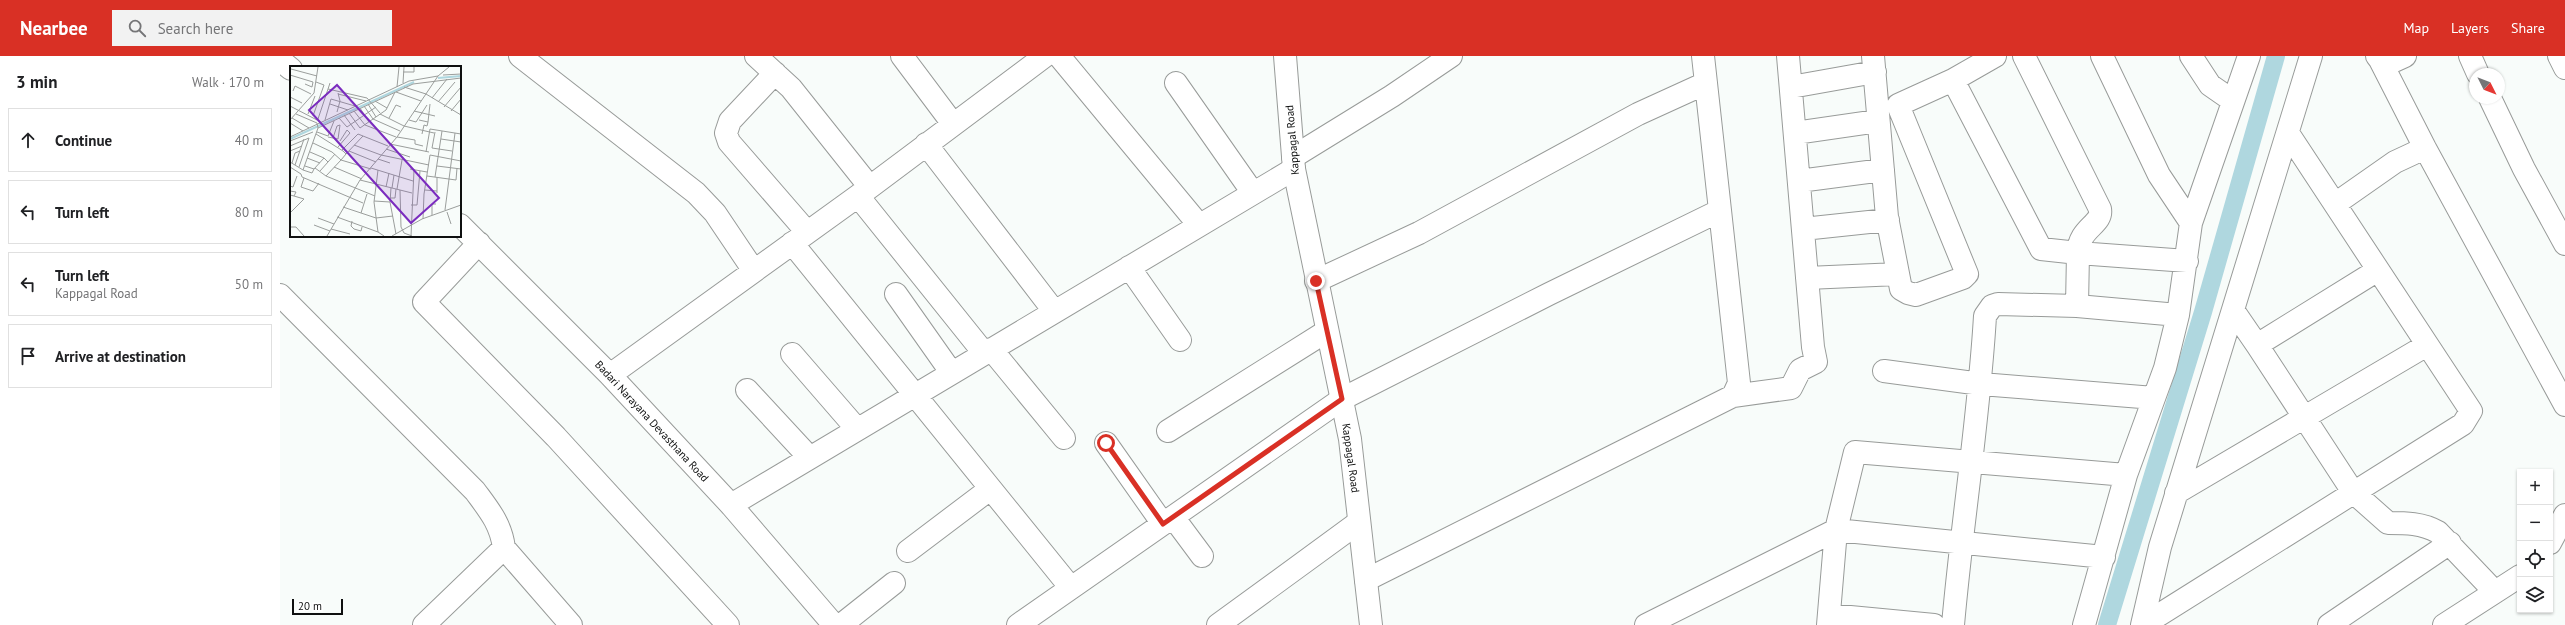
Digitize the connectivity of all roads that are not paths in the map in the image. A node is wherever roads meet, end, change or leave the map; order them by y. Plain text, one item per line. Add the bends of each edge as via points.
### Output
1 (520, 56) edge
2 (756, 56) edge
3 (902, 56) edge
4 (1045, 56) edge
5 (1059, 56) edge
6 (1285, 56) edge
7 (1451, 56) edge
8 (1703, 56) edge
9 (1788, 56) edge
10 (1995, 56) edge
11 (2024, 56) edge
12 (2102, 56) edge
13 (2191, 56) edge
14 (2249, 56) edge
15 (2312, 56) edge
16 (2405, 56) edge
17 (2470, 56) edge
18 (2558, 56) edge
19 (2379, 58) edge
20 (280, 60) edge
21 (1874, 64) edge
22 (2475, 68) edge
23 (2565, 68) edge
24 (290, 69) edge
25 (774, 73) junction
26 (1953, 80) junction
27 (1176, 83) dead end
28 (1706, 83) junction
29 (1791, 87) junction
30 (2234, 101) junction
31 (2493, 104) edge
32 (1885, 112) junction
33 (953, 124) junction
34 (1795, 133) junction
35 (2288, 133) junction
36 (926, 144) junction
37 (2424, 148) junction
38 (1293, 163) junction
39 (1883, 170) junction
40 (1799, 181) junction
41 (864, 191) junction
42 (1253, 193) junction
43 (2335, 204) junction
44 (1719, 211) junction
45 (1888, 220) junction
46 (2191, 223) junction
47 (1199, 225) junction
48 (461, 226) edge
49 (1803, 229) junction
50 (800, 237) junction
51 (479, 243) junction
52 (2565, 244) edge
53 (2078, 253) junction
54 (2187, 261) junction
55 (1129, 267) junction
56 (2378, 270) junction
57 (754, 271) junction
58 (1898, 274) junction
59 (1807, 278) junction
60 (1316, 281) junction
61 (896, 294) dead end
62 (280, 295) edge
63 (2077, 306) junction
64 (2233, 310) junction
65 (1054, 312) junction
66 (2178, 315) junction
67 (1327, 331) junction
68 (1180, 340) dead end
69 (2427, 345) junction
70 (2257, 346) junction
71 (987, 351) junction
72 (792, 354) dead end
73 (952, 372) junction
74 (1884, 372) dead end
75 (610, 375) junction
76 (1981, 384) junction
77 (747, 390) dead end
78 (913, 395) junction
79 (1733, 396) junction
80 (2154, 398) junction
81 (1342, 399) junction
82 (2565, 405) edge
83 (2304, 417) junction
84 (857, 429) junction
85 (1168, 431) dead end
86 (1064, 438) dead end
87 (1106, 443) dead end
88 (809, 457) junction
89 (1971, 462) junction
90 (2126, 475) junction
91 (990, 489) junction
92 (2353, 492) junction
93 (2176, 493) junction
94 (731, 505) junction
95 (2565, 515) edge
96 (1168, 520) junction
97 (1360, 522) junction
98 (1836, 530) junction
99 (2551, 541) edge
100 (1960, 542) junction
101 (2450, 543) junction
102 (504, 548) junction
103 (908, 551) dead end
104 (1202, 556) dead end
105 (2104, 557) junction
106 (2518, 577) edge
107 (1366, 580) junction
108 (894, 583) dead end
109 (1071, 588) junction
110 (2495, 592) junction
111 (2144, 619) edge
112 (1829, 620) edge
113 (424, 625) edge
114 (571, 625) edge
115 (728, 625) edge
116 (834, 625) edge
117 (841, 625) edge
118 (1018, 625) edge
119 (1218, 625) edge
120 (1371, 625) edge
121 (1646, 625) edge
122 (1934, 625) edge
123 (1953, 625) edge
124 (2084, 625) edge
125 (2329, 625) edge
126 (2444, 625) edge

1 - 57 street via 696,192 715,213
2 - 25 street
3 - 33 street
4 - 33 street
5 - 47 street
6 - 38 street, Kappagal Road
7 - 38 street
8 - 28 street
9 - 29 street
10 - 26 street
11 - 53 street via 2100,209 2099,219 2081,236
12 - 46 street via 2159,175
13 - 30 street via 2210,85
14 - 30 street
15 - 35 street
16 - 19 street via 2394,61
17 - 22 street
18 - 23 street
19 - 37 street
20 - 24 street
21 - 29 street
21 - 32 street
25 - 41 street via 791,88
25 - 50 street via 730,121 726,134 729,142
26 - 32 street
26 - 53 street via 2041,249
27 - 42 street
28 - 44 street
28 - 60 street via 1638,114 1419,233
29 - 34 street
30 - 46 street
31 - 52 street via 2524,169
32 - 34 street
32 - 39 street
32 - 58 street via 1967,274 1963,278 1916,295 1908,294 1902,289
33 - 36 street
34 - 40 street
35 - 43 street
35 - 64 street
36 - 41 street
36 - 65 street
37 - 43 street via 2396,162
37 - 82 street
38 - 42 street
38 - 60 street, Kappagal Road
39 - 40 street
39 - 45 street
40 - 49 street
41 - 50 street
41 - 71 street
42 - 47 street
43 - 56 street
44 - 79 street via 1739,382
44 - 81 street via 1548,294
45 - 49 street
45 - 58 street
46 - 54 street
47 - 55 street
48 - 51 street, Badari Narayana Devasthana Road
49 - 59 street
50 - 57 street
50 - 78 street
51 - 75 street, Badari Narayana Devasthana Road
51 - 115 street via 424,302 556,437
53 - 54 street
53 - 63 street
54 - 66 street
55 - 65 street
55 - 68 street
56 - 69 street
56 - 70 street
57 - 75 street
58 - 59 street
59 - 79 street via 1816,362 1800,370 1791,388
60 - 67 street, Kappagal Road
61 - 73 street
62 - 102 street via 475,491 494,516 502,533
63 - 66 street
63 - 76 street via 1992,306 1986,316
64 - 70 street
64 - 93 street
65 - 71 street
66 - 80 street via 2165,368
67 - 81 street, Kappagal Road
67 - 85 street
69 - 83 street
69 - 92 street via 2466,402 2470,411 2468,418 2463,424
70 - 83 street
71 - 73 street
71 - 86 street
72 - 84 street
73 - 78 street
74 - 76 street
75 - 94 street, Badari Narayana Devasthana Road
76 - 80 street
76 - 89 street
77 - 88 street
78 - 84 street
78 - 91 street
79 - 107 street
80 - 90 street
81 - 96 street
81 - 97 street, Kappagal Road via 1350,439
83 - 92 street
83 - 93 street
84 - 88 street
87 - 96 street
88 - 94 street
89 - 90 street
89 - 98 street via 1855,452
89 - 100 street
90 - 105 street
91 - 103 street
91 - 109 street
92 - 101 street via 2388,523 2428,526
92 - 111 street via 2159,615
93 - 111 street via 2160,547
94 - 116 street, Badari Narayana Devasthana Road
95 - 99 street
96 - 104 street
96 - 109 street
97 - 107 street, Kappagal Road
97 - 119 street
98 - 100 street
98 - 112 street
98 - 121 street
100 - 105 street
100 - 123 street
101 - 110 street
101 - 125 street
102 - 113 street
102 - 114 street
105 - 124 street
106 - 110 street
107 - 120 street, Kappagal Road
108 - 117 street
109 - 118 street
110 - 126 street
112 - 122 street

